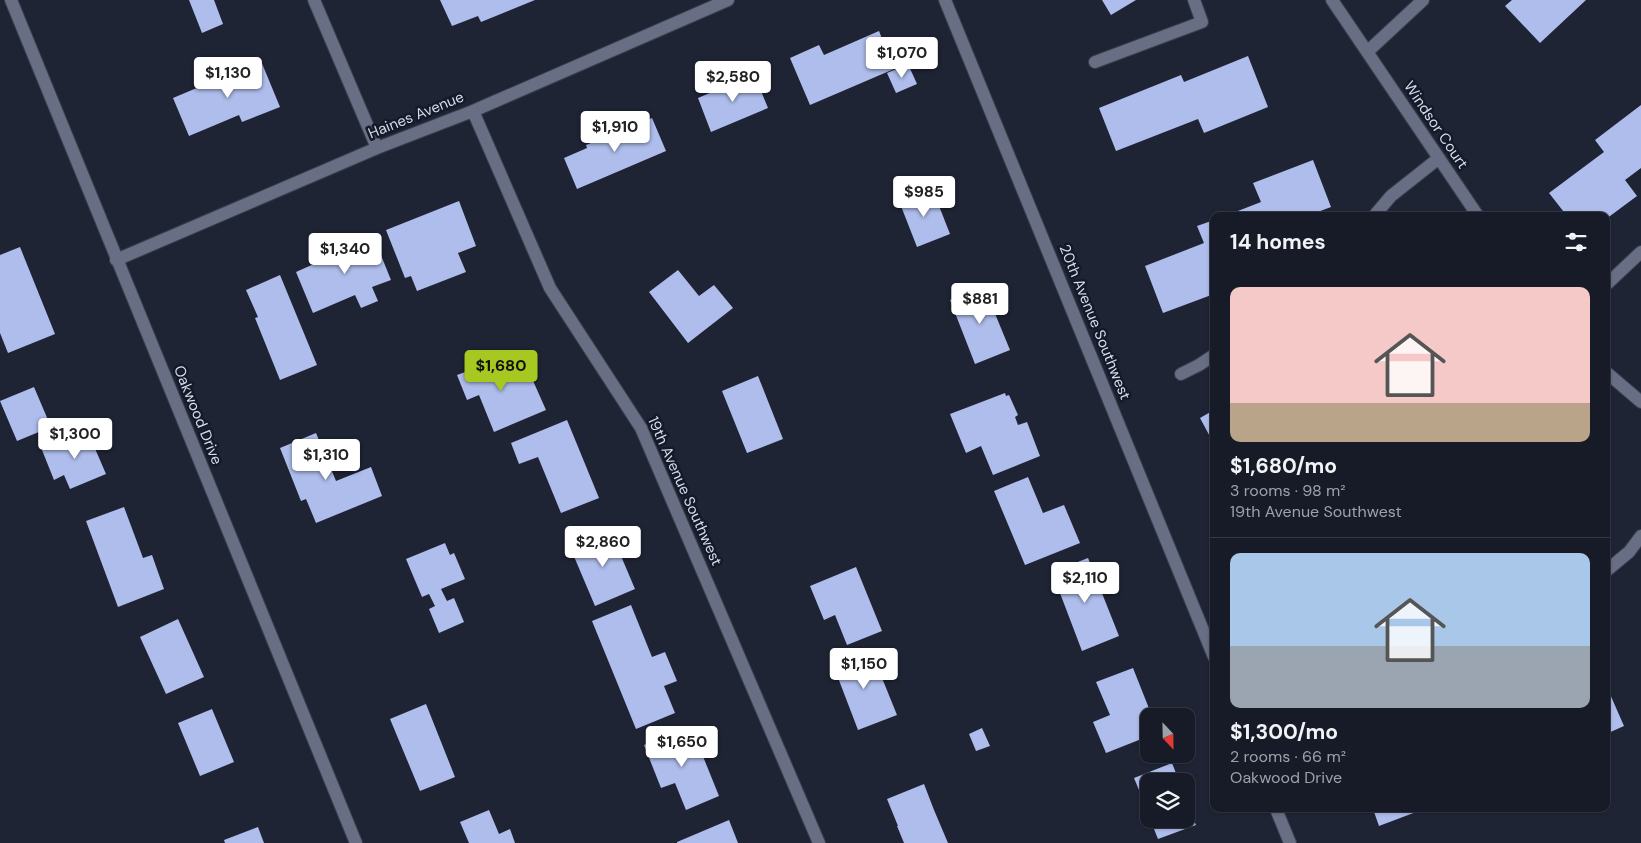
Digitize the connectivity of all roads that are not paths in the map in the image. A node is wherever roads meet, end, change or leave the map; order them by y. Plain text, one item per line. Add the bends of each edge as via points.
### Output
1 (11, 0) edge
2 (314, 0) edge
3 (728, 0) edge
4 (945, 0) edge
5 (1194, 0) edge
6 (1332, 0) edge
7 (1424, 0) edge
8 (1367, 52) junction
9 (1095, 62) dead end
10 (473, 110) junction
11 (376, 148) junction
12 (1439, 158) junction
13 (1377, 212) edge
14 (1475, 212) edge
15 (1641, 252) edge
16 (116, 260) junction
17 (1610, 281) edge
18 (1210, 358) edge
19 (1181, 374) dead end
20 (1610, 375) edge
21 (1641, 402) edge
22 (1641, 536) edge
23 (1610, 568) edge
24 (1210, 647) edge
25 (1277, 812) edge
26 (356, 843) edge
27 (819, 843) edge
28 (1290, 843) edge

1 - 16 street, Oakwood Drive
2 - 11 street
3 - 10 street, Haines Avenue
4 - 24 street, 20th Avenue Southwest
5 - 9 street via 1202,22
6 - 8 street, Windsor Court
7 - 8 street
8 - 12 street, Windsor Court
10 - 11 street, Haines Avenue
10 - 27 street, 19th Avenue Southwest via 550,288 641,428
11 - 16 street, Haines Avenue
12 - 13 street via 1391,196
12 - 14 street, Windsor Court
15 - 17 street
16 - 26 street, Oakwood Drive
18 - 19 street
20 - 21 street
22 - 23 street via 1629,552
25 - 28 street

